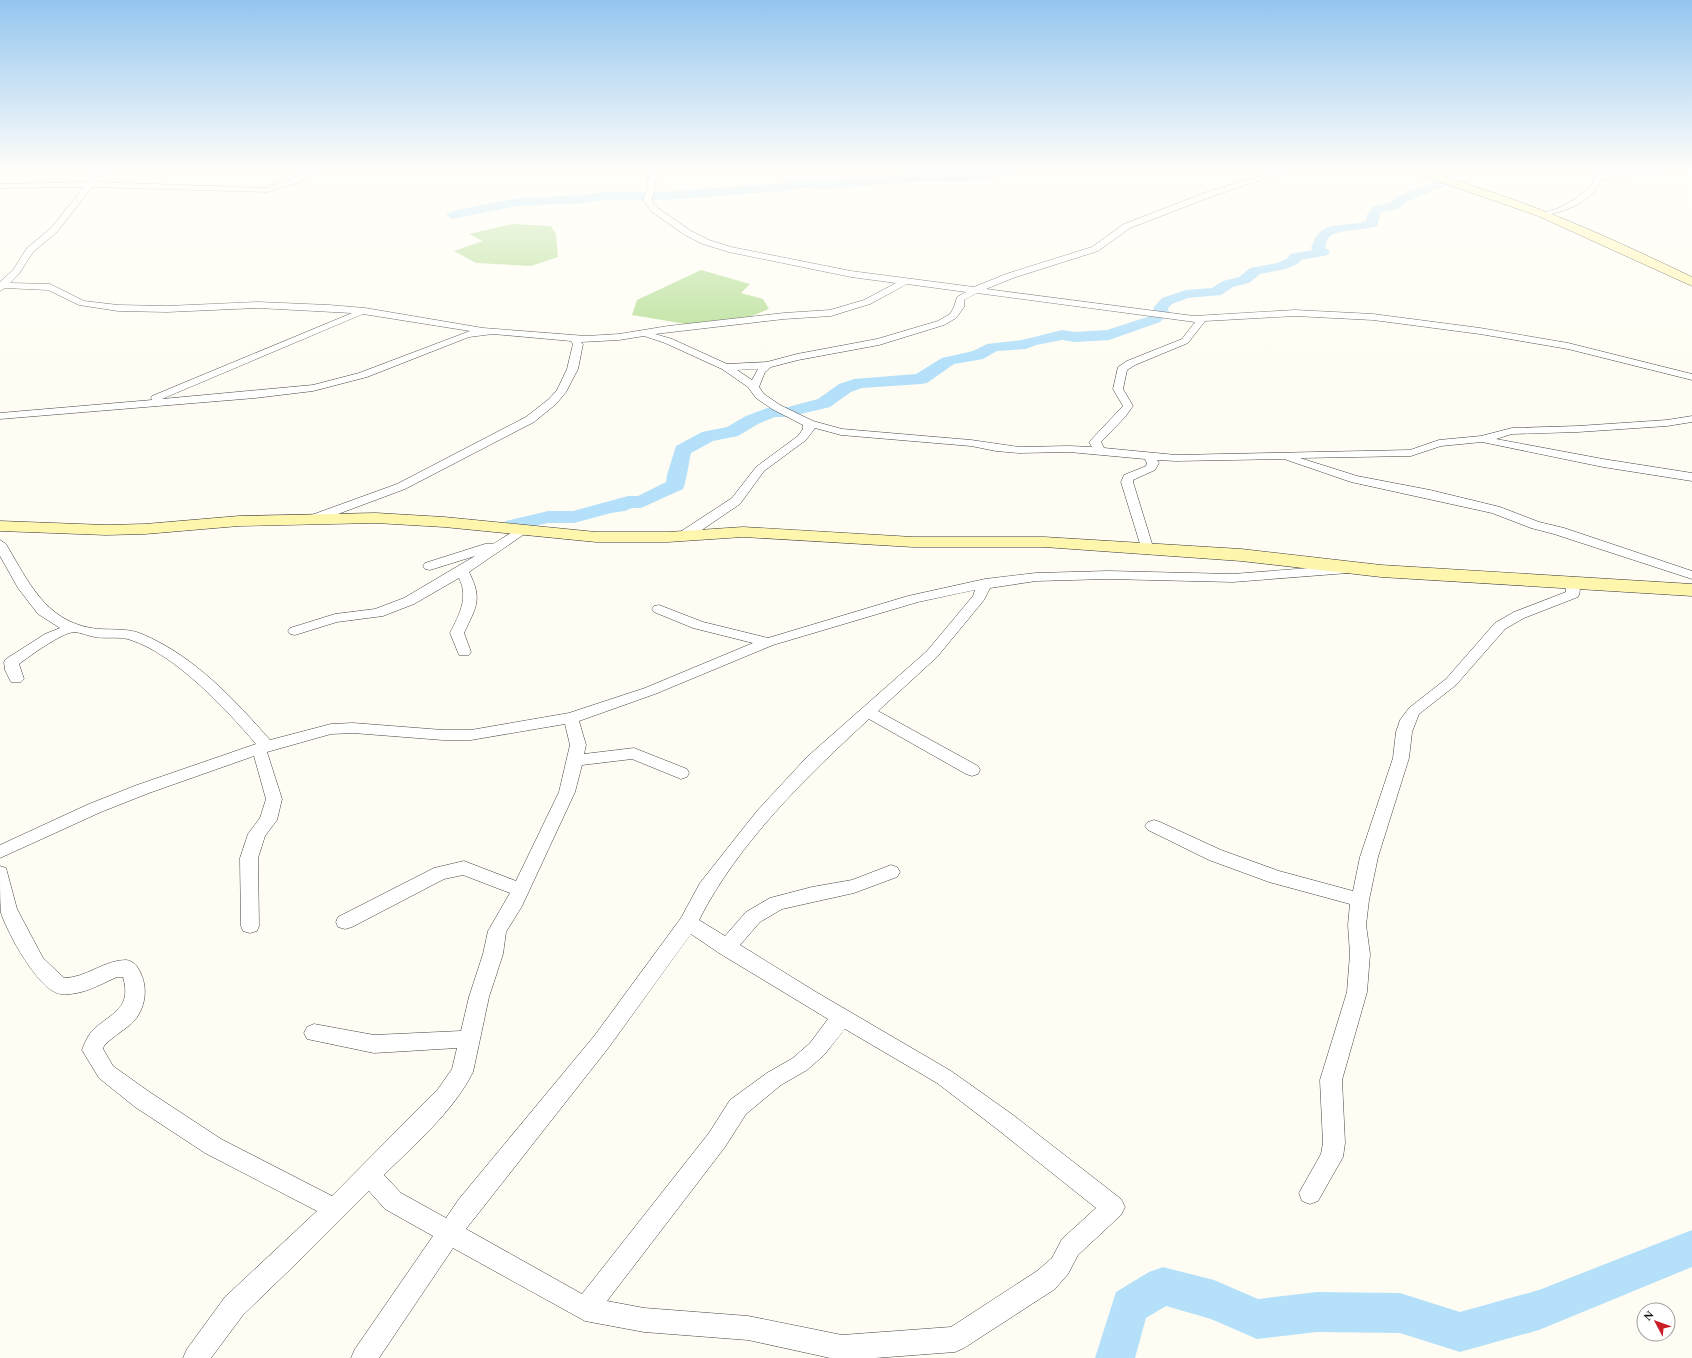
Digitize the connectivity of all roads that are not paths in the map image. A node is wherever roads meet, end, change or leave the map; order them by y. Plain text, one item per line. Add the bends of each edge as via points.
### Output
1 (47, 235) edge
2 (693, 235) edge
3 (1111, 235) edge
4 (1593, 235) edge
5 (904, 282) junction
6 (1692, 282) edge
7 (1, 286) edge
8 (976, 289) junction
9 (365, 311) junction
10 (1202, 319) junction
11 (484, 331) junction
12 (642, 334) junction
13 (574, 338) junction
14 (768, 365) junction
15 (726, 368) junction
16 (1692, 377) edge
17 (754, 386) junction
18 (142, 403) junction
19 (0, 416) edge
20 (1692, 419) edge
21 (809, 423) junction
22 (841, 432) junction
23 (802, 438) junction
24 (1481, 439) junction
25 (1099, 451) junction
26 (1149, 456) junction
27 (1280, 456) junction
28 (1692, 477) edge
29 (310, 520) junction
30 (0, 526) edge
31 (522, 530) junction
32 (685, 535) junction
33 (501, 543) junction
34 (0, 544) edge
35 (1147, 547) junction
36 (430, 566) dead end
37 (1361, 568) junction
38 (462, 571) junction
39 (1692, 575) edge
40 (1572, 582) junction
41 (985, 583) junction
42 (1692, 590) edge
43 (659, 609) dead end
44 (72, 628) junction
45 (295, 631) dead end
46 (768, 642) junction
47 (464, 652) dead end
48 (16, 679) dead end
49 (868, 712) junction
50 (572, 718) junction
51 (262, 747) junction
52 (575, 760) junction
53 (972, 770) dead end
54 (681, 773) dead end
55 (1154, 826) dead end
56 (0, 852) edge
57 (891, 872) dead end
58 (0, 873) edge
59 (521, 890) junction
60 (1360, 900) junction
61 (345, 922) dead end
62 (688, 923) junction
63 (250, 926) dead end
64 (726, 948) junction
65 (843, 1017) junction
66 (314, 1033) dead end
67 (470, 1039) junction
68 (369, 1175) junction
69 (1310, 1193) dead end
70 (334, 1209) junction
71 (450, 1233) junction
72 (585, 1309) junction
73 (196, 1358) edge
74 (364, 1358) edge

1 - 7 street via 36,244 16,272
2 - 5 street via 706,242 742,252
3 - 8 street via 1095,248 1016,273
4 - 6 street
5 - 8 street
5 - 12 street via 867,302 831,313
7 - 9 street via 50,287 82,303 124,309 258,305
8 - 10 street
8 - 14 street via 960,299 959,307 953,316 941,323 879,342
9 - 11 street
9 - 18 street
10 - 16 street via 1295,313 1373,317 1568,346
10 - 25 street via 1185,341 1131,363 1122,370 1118,389 1128,406 1101,432 1095,442
11 - 13 street
11 - 18 street via 466,335 332,384 268,394
12 - 13 street via 602,339
12 - 15 street via 668,340
13 - 29 street via 578,344 570,375 561,392 539,413 409,483
14 - 15 street
14 - 17 street via 761,370
15 - 17 street
17 - 21 street via 760,396 768,402
18 - 19 street
20 - 24 street via 1578,429 1512,431
21 - 22 street
21 - 23 street via 809,430
22 - 23 street
22 - 25 street via 971,443 1019,450
23 - 32 street via 760,468 736,501
24 - 27 street via 1438,443 1411,453
24 - 28 street
25 - 26 street
26 - 27 street
26 - 35 street via 1153,463 1151,468 1132,475 1127,482
27 - 39 street via 1355,479 1496,510
29 - 30 street via 239,521 106,530
29 - 31 street via 406,519
31 - 32 street via 635,538
31 - 33 street
32 - 35 street via 775,533 913,542 1044,542
33 - 36 street
33 - 38 street
34 - 44 street via 38,608
35 - 37 street via 1241,554
37 - 40 street
37 - 41 street via 1233,578 1108,575 1036,577
38 - 45 street via 409,601 364,616 335,618
38 - 47 street via 464,580 469,584 471,606 457,633
40 - 42 street
40 - 60 street via 1573,594 1519,615 1500,626 1451,682 1414,711 1404,732 1401,758 1369,857
41 - 46 street via 913,599
41 - 49 street via 979,597 932,654
43 - 46 street via 690,622
44 - 48 street via 50,637 11,662
44 - 51 street via 101,634 133,636 180,662 218,693
46 - 50 street via 650,691
49 - 53 street
49 - 62 street via 813,761 762,815 706,888
50 - 51 street via 471,735 331,729
50 - 52 street via 578,745
51 - 56 street via 102,805
51 - 63 street via 274,799 268,820 257,834 249,858
52 - 54 street via 634,753
52 - 59 street via 567,792
55 - 60 street via 1215,855 1275,877
57 - 64 street via 854,886 777,903 754,917
58 - 70 street via 8,909 36,963 60,986 77,986 114,970 127,968 132,974 136,999 130,1012 93,1045 92,1050 106,1072 213,1146
59 - 61 street via 464,868 454,869 440,873
59 - 67 street via 497,931
60 - 69 street via 1357,925 1360,954 1357,992 1331,1080 1334,1143 1332,1157
62 - 64 street
62 - 71 street via 602,1041 467,1207
64 - 65 street
65 - 72 street via 800,1064 774,1079 738,1107 708,1152
65 - 72 street via 944,1077 1113,1207 1070,1246 1060,1266 1046,1280 955,1339 842,1348 748,1328 644,1320
66 - 67 street via 374,1044
67 - 68 street via 462,1072 446,1096
68 - 70 street
68 - 71 street via 393,1201
70 - 73 street via 234,1306
71 - 72 street
71 - 74 street

